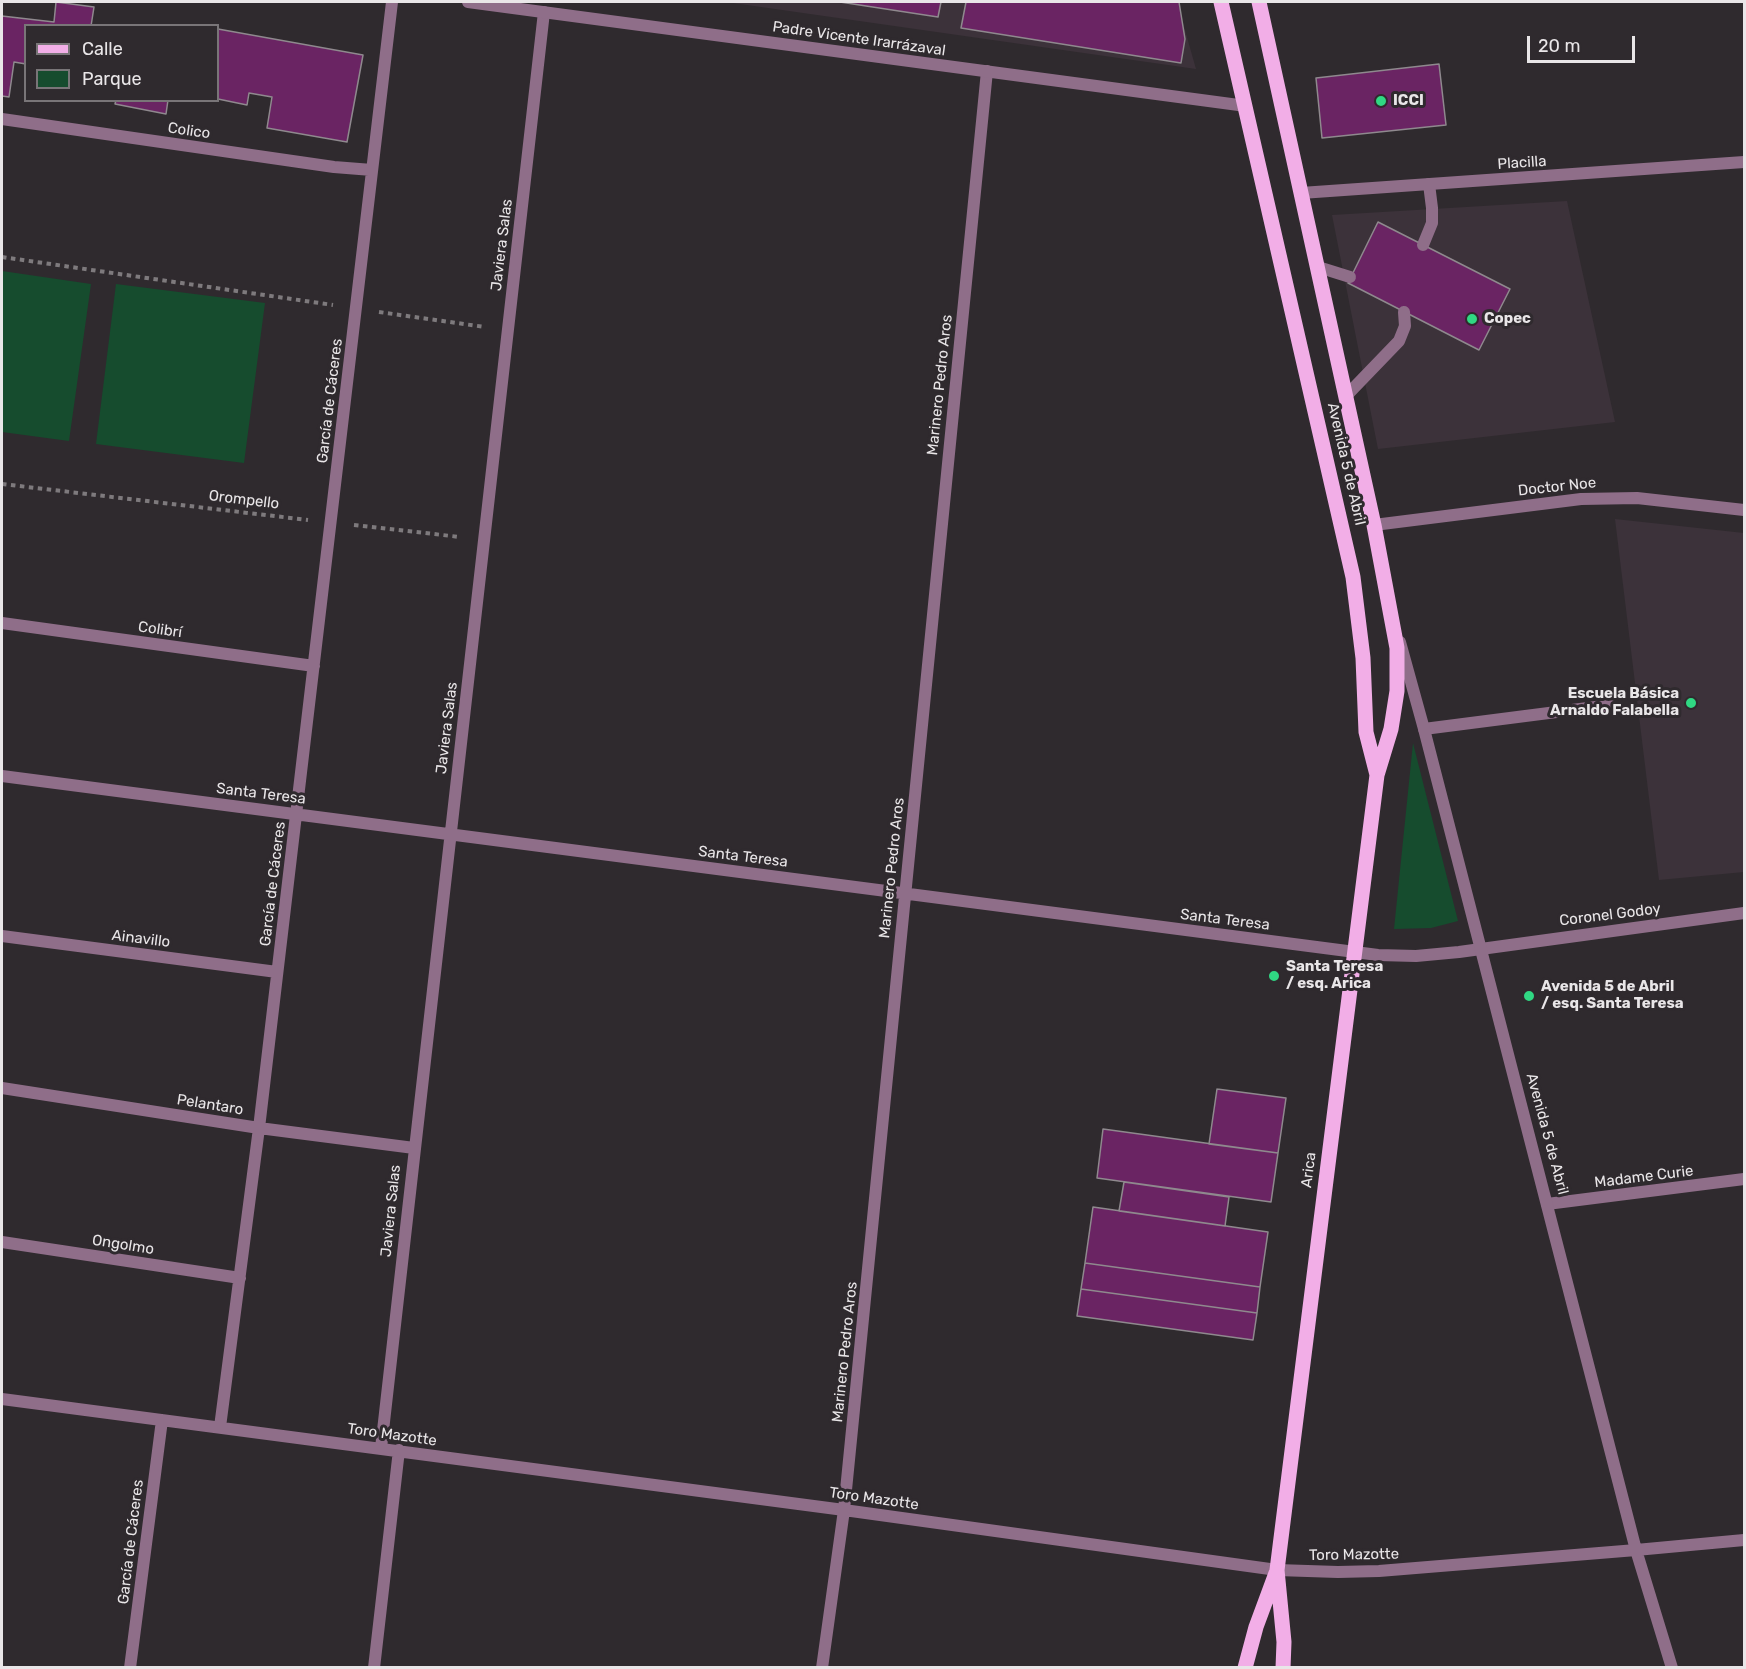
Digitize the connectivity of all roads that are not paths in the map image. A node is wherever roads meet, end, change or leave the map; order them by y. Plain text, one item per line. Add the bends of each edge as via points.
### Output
1 (392, 2) edge
2 (468, 2) edge
3 (1221, 2) edge
4 (1259, 2) edge
5 (544, 12) junction
6 (987, 71) junction
7 (1246, 106) junction
8 (2, 119) edge
9 (1744, 162) edge
10 (372, 170) junction
11 (1429, 184) junction
12 (1301, 193) junction
13 (1423, 245) dead end
14 (1318, 267) junction
15 (1350, 277) dead end
16 (1404, 312) dead end
17 (1346, 396) junction
18 (1744, 510) edge
19 (1374, 525) junction
20 (1391, 609) junction
21 (2, 623) edge
22 (314, 666) junction
23 (1611, 705) dead end
24 (1424, 729) junction
25 (1377, 775) junction
26 (2, 776) edge
27 (297, 814) junction
28 (451, 834) junction
29 (905, 893) junction
30 (1744, 913) edge
31 (2, 936) edge
32 (1480, 949) junction
33 (1354, 952) junction
34 (278, 972) junction
35 (2, 1088) edge
36 (259, 1128) junction
37 (414, 1148) junction
38 (1744, 1179) edge
39 (1547, 1204) junction
40 (2, 1242) edge
41 (240, 1278) junction
42 (2, 1399) edge
43 (162, 1420) junction
44 (220, 1427) junction
45 (381, 1448) junction
46 (399, 1450) junction
47 (844, 1510) junction
48 (1744, 1540) edge
49 (1636, 1550) junction
50 (1277, 1570) junction
51 (130, 1668) edge
52 (374, 1668) edge
53 (822, 1668) edge
54 (1245, 1668) edge
55 (1283, 1668) edge
56 (1672, 1668) edge

1 - 10 street, García de Cáceres
2 - 5 street, Padre Vicente Irarrázaval
3 - 7 main road, Avenida 5 de Abril
4 - 12 main road, Avenida 5 de Abril
5 - 6 street, Padre Vicente Irarrázaval
5 - 28 street, Javiera Salas
6 - 7 street, Padre Vicente Irarrázaval
6 - 29 street, Marinero Pedro Aros
7 - 25 main road, Avenida 5 de Abril via 1353,578 1363,658 1366,732
8 - 10 street, Colico
9 - 11 street, Placilla
10 - 22 street, García de Cáceres
11 - 12 street, Placilla
11 - 13 street via 1432,223
12 - 14 main road, Avenida 5 de Abril
14 - 15 street
14 - 17 main road, Avenida 5 de Abril
16 - 17 street via 1405,326 1399,341
17 - 19 main road, Avenida 5 de Abril
18 - 19 street, Doctor Noe via 1637,498 1581,499
19 - 20 main road, Avenida 5 de Abril
20 - 24 street, Avenida 5 de Abril
20 - 25 main road, Avenida 5 de Abril via 1397,648 1397,691
21 - 22 street, Colibrí
22 - 27 street, García de Cáceres
23 - 24 street
24 - 32 street, Avenida 5 de Abril
25 - 33 main road, Arica
26 - 27 street, Santa Teresa
27 - 28 street, Santa Teresa
27 - 34 street, García de Cáceres
28 - 29 street, Santa Teresa
28 - 37 street, Javiera Salas
29 - 33 street, Santa Teresa
29 - 47 street, Marinero Pedro Aros
30 - 32 street, Coronel Godoy
31 - 34 street, Ainavillo
32 - 33 street, Santa Teresa via 1416,956
32 - 39 street, Avenida 5 de Abril
33 - 50 main road, Arica
34 - 36 street, García de Cáceres
35 - 36 street, Pelantaro
36 - 37 street, Pelantaro
36 - 41 street, García de Cáceres
37 - 45 street, Javiera Salas
38 - 39 street, Madame Curie
39 - 49 street, Avenida 5 de Abril
40 - 41 street, Ongolmo
41 - 44 street, García de Cáceres
42 - 43 street, Toro Mazotte
43 - 44 street, Toro Mazotte
43 - 51 street, García de Cáceres
44 - 45 street, Toro Mazotte
45 - 46 street, Toro Mazotte
46 - 47 street, Toro Mazotte
46 - 52 street
47 - 50 street, Toro Mazotte
47 - 53 street, Marinero Pedro Aros
48 - 49 street, Toro Mazotte
49 - 50 street, Toro Mazotte via 1379,1570
49 - 56 street, Avenida 5 de Abril
50 - 54 main road, Arica
50 - 55 main road, Arica

